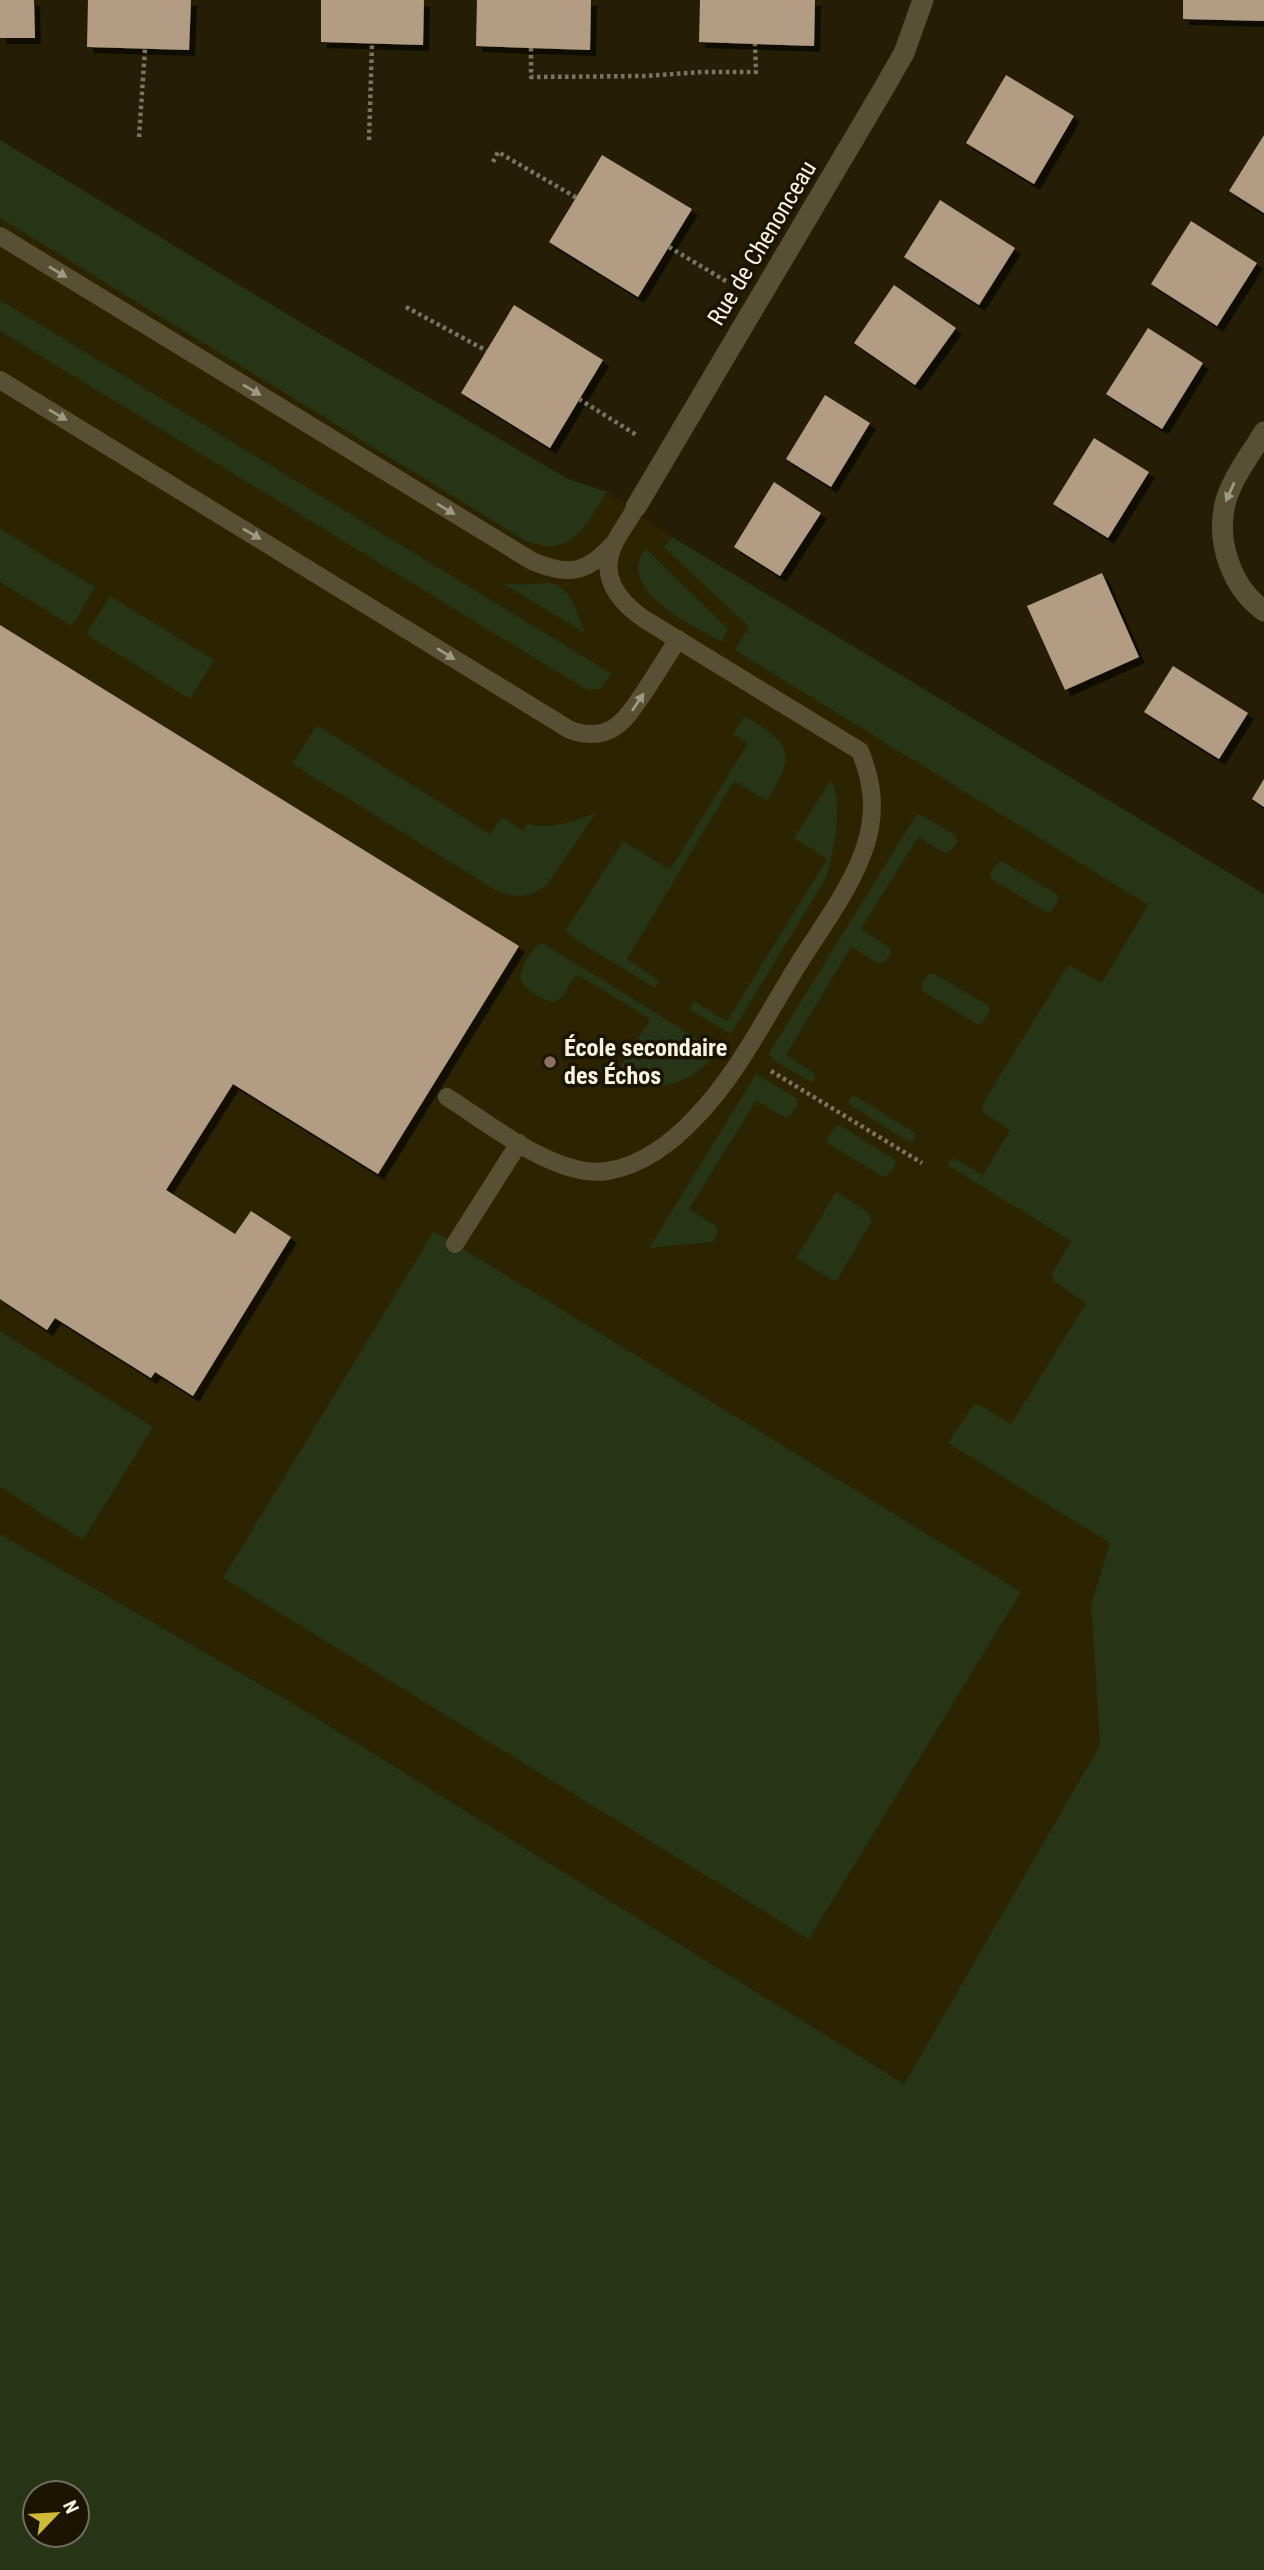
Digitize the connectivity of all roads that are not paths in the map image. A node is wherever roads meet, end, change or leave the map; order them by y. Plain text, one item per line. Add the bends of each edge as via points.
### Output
1 (923, 0) edge
2 (0, 236) edge
3 (0, 380) edge
4 (1264, 432) edge
5 (636, 507) joint
6 (616, 540) junction
7 (1264, 611) edge
8 (678, 639) junction
9 (447, 1097) dead end
10 (519, 1143) junction
11 (456, 1244) dead end

1 - 5 street, Rue de Chenonceau via 904,53
2 -> 6 lane via 532,561 578,570 598,559
3 -> 8 lane via 570,730 607,732 621,723
4 -> 7 street via 1230,491 1223,523 1231,570
5 - 6 lane
6 - 8 lane via 609,572 618,596
8 - 10 lane via 860,751 871,785 866,844 743,1054 688,1125 662,1147 608,1171 587,1172 551,1161
9 - 10 lane
10 - 11 lane

